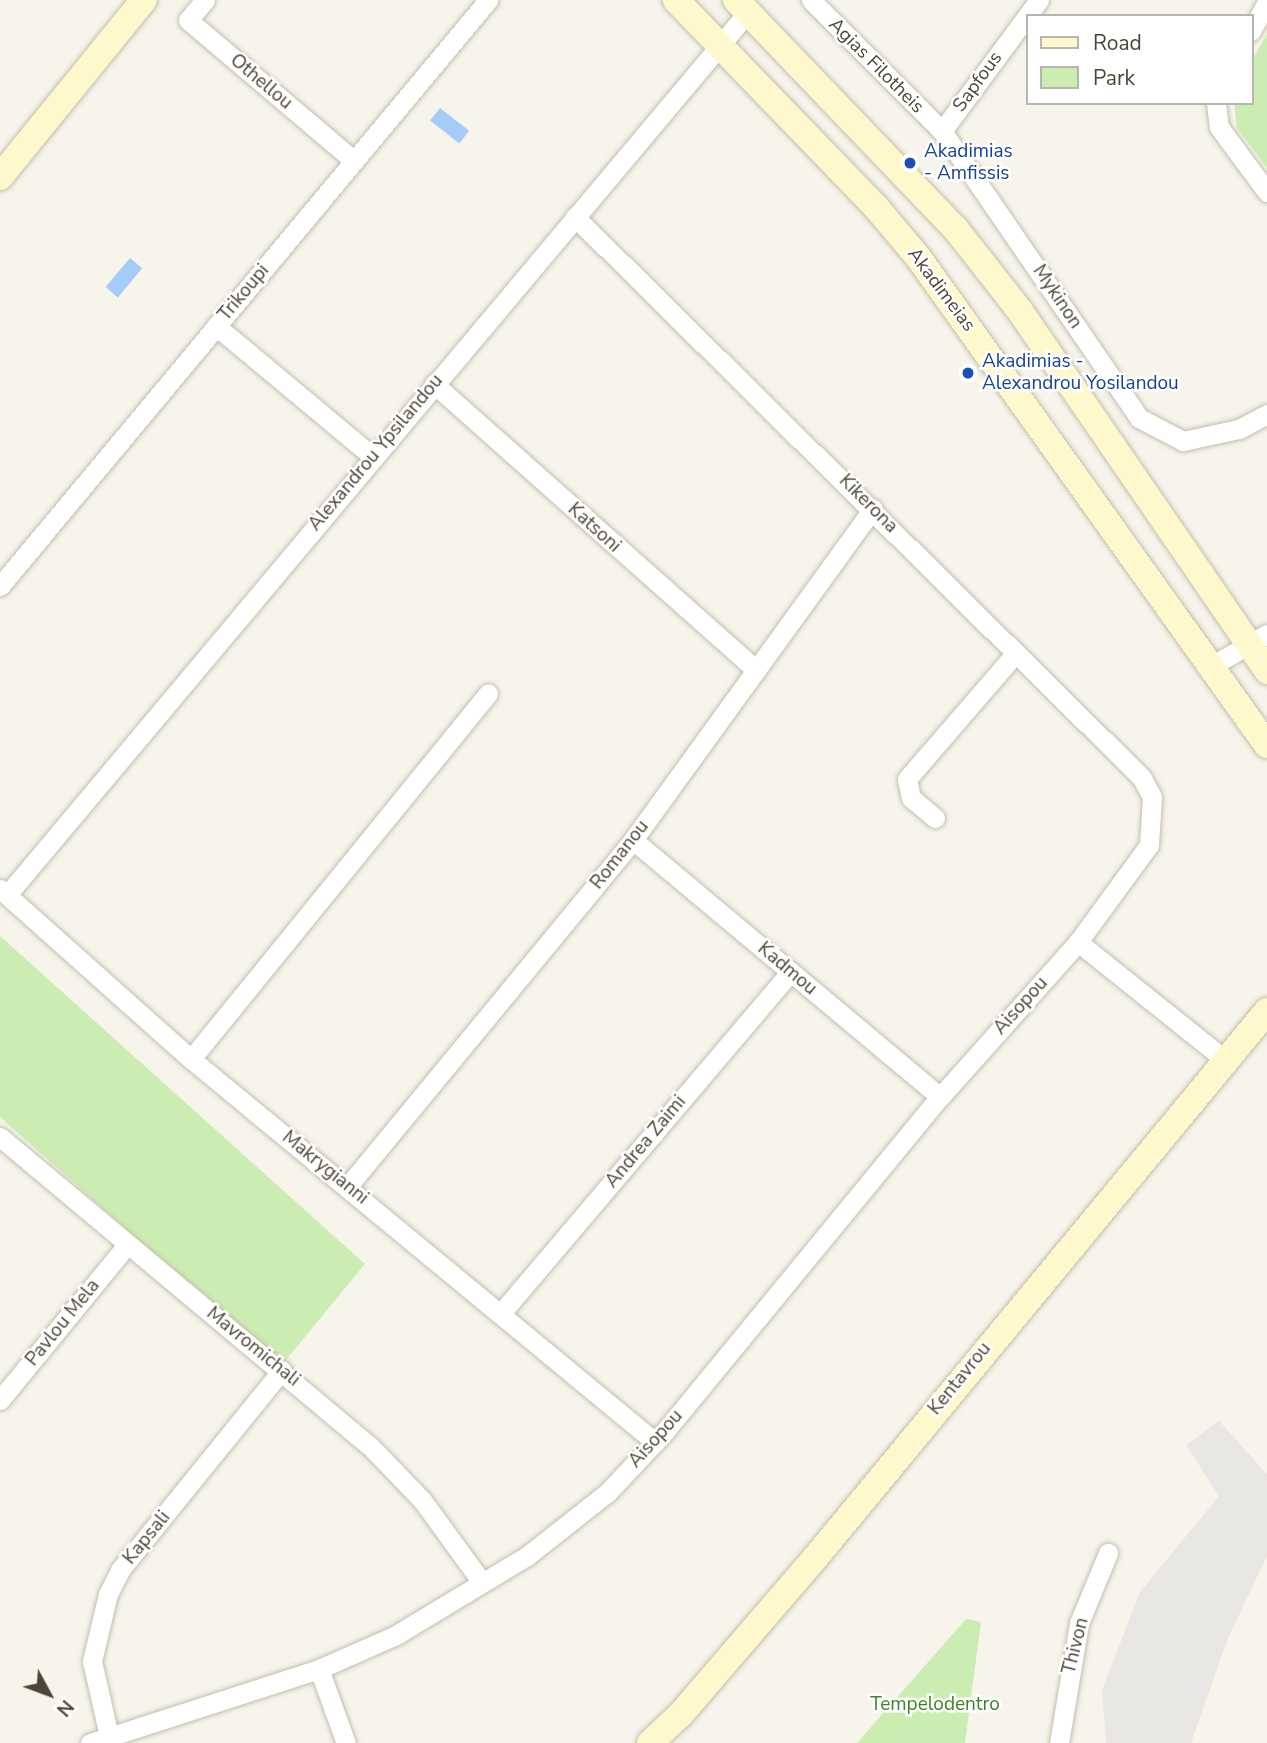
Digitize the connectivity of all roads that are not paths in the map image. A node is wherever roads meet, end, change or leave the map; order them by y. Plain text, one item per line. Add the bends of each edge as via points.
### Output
1 (144, 0) edge
2 (205, 0) edge
3 (488, 0) edge
4 (676, 0) edge
5 (811, 0) edge
6 (1267, 2) edge
7 (742, 6) edge
8 (1026, 18) edge
9 (1253, 27) edge
10 (718, 44) junction
11 (1216, 105) edge
12 (942, 131) junction
13 (354, 161) junction
14 (0, 177) edge
15 (1267, 192) edge
16 (575, 217) junction
17 (216, 326) junction
18 (434, 384) junction
19 (1267, 414) edge
20 (372, 456) junction
21 (873, 509) junction
22 (0, 586) edge
23 (1258, 639) edge
24 (1015, 654) junction
25 (1213, 665) junction
26 (757, 670) junction
27 (1267, 671) edge
28 (488, 694) dead end
29 (1267, 746) edge
30 (1152, 797) joint
31 (935, 818) dead end
32 (633, 840) junction
33 (4, 892) edge
34 (1078, 942) junction
35 (790, 972) junction
36 (1267, 1011) edge
37 (191, 1059) junction
38 (1224, 1059) junction
39 (940, 1097) junction
40 (0, 1137) edge
41 (348, 1186) junction
42 (126, 1246) junction
43 (502, 1312) junction
44 (282, 1370) junction
45 (4, 1389) edge
46 (654, 1442) junction
47 (1108, 1553) dead end
48 (481, 1581) junction
49 (319, 1669) junction
50 (664, 1738) edge
51 (99, 1740) edge
52 (346, 1743) edge
53 (1059, 1743) edge

1 - 14 main road
2 - 13 street, Othellou via 188,20
3 - 13 street, Trikoupi
4 - 10 main road, Akadimeias
5 - 12 street, Agias Filotheis
6 - 9 street
7 - 10 street, Alexandrou Ypsilandou
7 - 23 main road via 956,228
8 - 12 street, Sapfous
10 - 16 street, Alexandrou Ypsilandou
10 - 25 main road, Akadimeias via 876,207 918,257
11 - 15 street via 1219,127
12 - 19 street, Mykinon via 1139,418 1183,441 1239,429
13 - 17 street, Trikoupi
16 - 18 street, Alexandrou Ypsilandou
16 - 21 street, Kikerona
17 - 20 street
17 - 22 street, Trikoupi
18 - 20 street, Alexandrou Ypsilandou
18 - 26 street, Katsoni
20 - 33 street, Alexandrou Ypsilandou
21 - 24 street, Kikerona
21 - 26 street, Romanou
23 - 25 street
23 - 27 main road
24 - 30 street, Kikerona via 1142,778
24 - 31 street via 907,779 911,798
25 - 29 main road, Akadimeias
26 - 32 street, Romanou
28 - 37 street
30 - 34 street, Aisopou via 1149,845
32 - 35 street, Kadmou
32 - 41 street, Romanou
33 - 37 street, Makrygianni
34 - 38 street
34 - 39 street, Aisopou
35 - 39 street, Kadmou
35 - 43 street, Andrea Zaimi
36 - 38 main road, Kentavrou
37 - 41 street, Makrygianni
38 - 50 main road, Kentavrou
39 - 46 street, Aisopou
40 - 42 street, Mavromichali
41 - 43 street, Makrygianni
42 - 44 street, Mavromichali
42 - 45 street, Pavlou Mela
43 - 46 street, Makrygianni
44 - 48 street, Mavromichali via 369,1445 422,1500
44 - 51 street, Kapsali via 120,1570 108,1594 92,1661
46 - 48 street, Aisopou via 608,1492 527,1556
47 - 53 street, Thivon via 1079,1623
48 - 49 street, Aisopou via 396,1635
49 - 51 street, Aisopou
49 - 52 street

